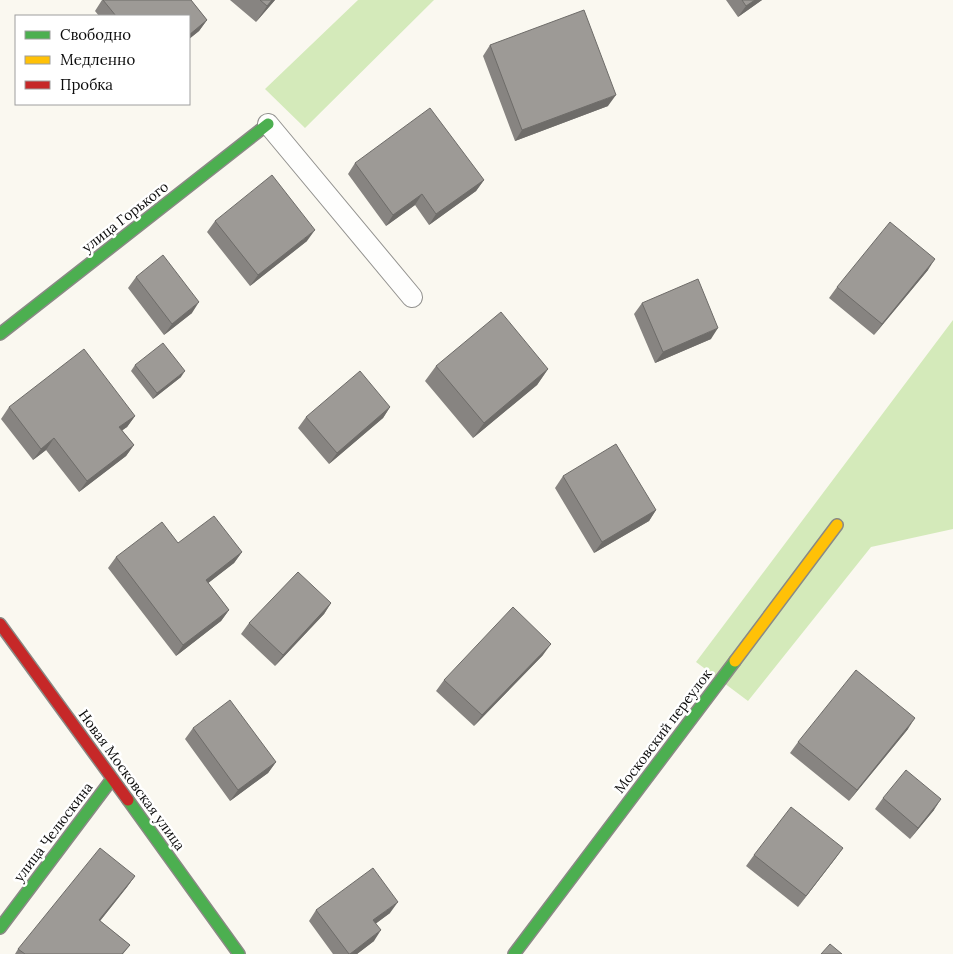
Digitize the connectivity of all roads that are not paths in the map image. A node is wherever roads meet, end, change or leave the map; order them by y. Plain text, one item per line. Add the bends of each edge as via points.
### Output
1 (268, 124) joint
2 (412, 297) dead end
3 (0, 334) edge
4 (837, 525) dead end
5 (0, 624) edge
6 (112, 779) junction
7 (0, 928) edge
8 (239, 954) edge
9 (514, 954) edge

1 - 2 lane
1 - 3 street, улица Горького
4 - 9 street, Московский переулок
5 - 6 street, Новая Московская улица
6 - 7 street, улица Челюскина
6 - 8 street, Новая Московская улица

